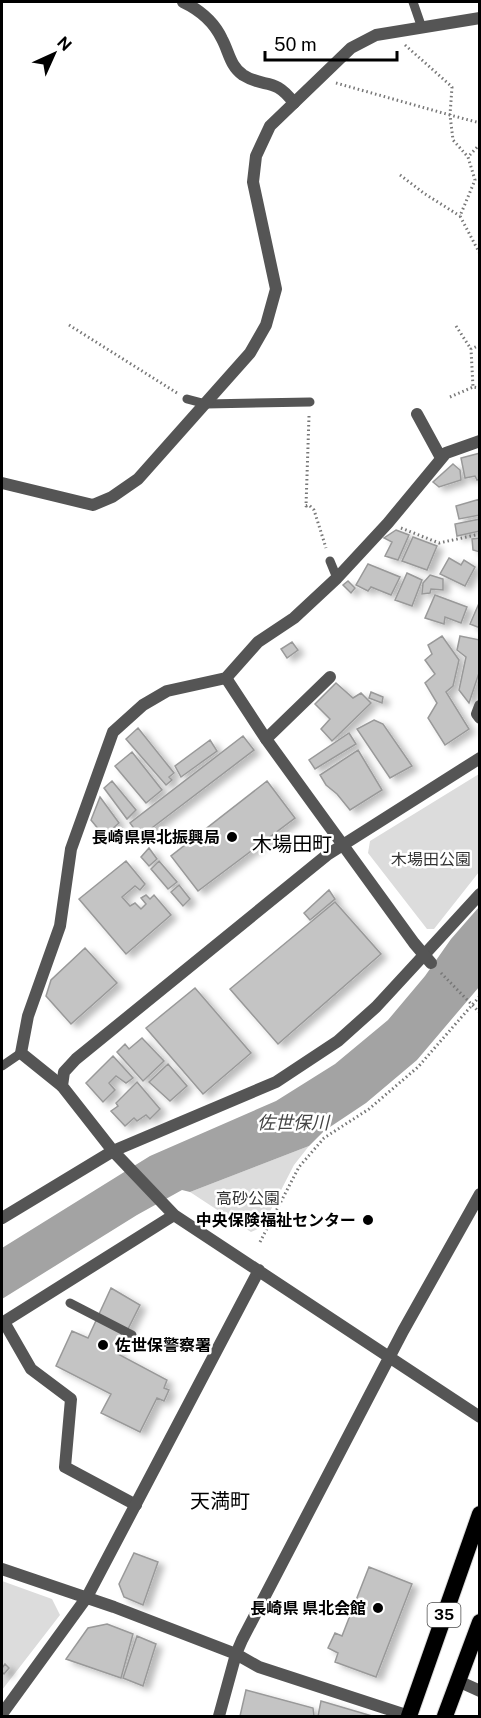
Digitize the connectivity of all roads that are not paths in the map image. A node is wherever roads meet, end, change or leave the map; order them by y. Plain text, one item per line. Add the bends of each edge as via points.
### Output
1 (183, 2) edge
2 (413, 2) edge
3 (480, 18) edge
4 (422, 28) junction
5 (294, 103) junction
6 (187, 399) road end
7 (309, 402) road end
8 (206, 404) junction
9 (417, 414) dead end
10 (480, 441) edge
11 (441, 458) junction
12 (2, 483) edge
13 (330, 561) road end
14 (337, 578) junction
15 (330, 677) dead end
16 (226, 678) junction
17 (480, 706) edge
18 (480, 718) edge
19 (266, 738) junction
20 (480, 758) edge
21 (343, 845) junction
22 (480, 894) edge
23 (427, 959) junction
24 (21, 1053) junction
25 (2, 1066) edge
26 (62, 1086) junction
27 (113, 1152) junction
28 (480, 1194) edge
29 (174, 1215) junction
30 (2, 1218) edge
31 (259, 1270) junction
32 (70, 1303) dead end
33 (3, 1323) edge
34 (132, 1335) dead end
35 (390, 1356) junction
36 (480, 1417) edge
37 (136, 1505) junction
38 (480, 1514) edge
39 (2, 1569) edge
40 (87, 1597) junction
41 (480, 1622) edge
42 (236, 1654) junction
43 (458, 1681) junction
44 (480, 1691) edge
45 (2, 1714) edge
46 (219, 1716) edge
47 (409, 1716) edge
48 (445, 1716) edge

1 - 5 street via 211,21 232,64 244,75 276,85
2 - 4 lane
3 - 4 street
4 - 5 street via 376,35 351,48
5 - 8 street via 270,126 256,156 253,182 276,290 266,325 250,353
6 - 8 lane
7 - 8 lane
8 - 12 street via 138,479 93,505
9 - 11 street
10 - 11 street
11 - 14 street
13 - 14 lane
14 - 16 street via 294,618 258,642
15 - 19 street
16 - 19 street
16 - 24 street via 167,691 143,705 113,732 71,849 60,926 28,1016
17 - 18 street
19 - 21 street
20 - 21 street
21 - 23 street
21 - 26 street via 76,1059 64,1072
22 - 23 street
23 - 27 street via 338,1041 276,1082
24 - 25 lane
24 - 26 street
26 - 27 street
27 - 29 street
27 - 30 street
28 - 35 street
29 - 31 street
29 - 33 street
31 - 35 street
31 - 37 street
32 - 34 lane
33 - 37 street via 31,1369 71,1399 64,1467
35 - 36 street
35 - 42 street
37 - 40 street
38 - 47 highway, 35
39 - 40 street
40 - 42 street
40 - 45 street
41 - 43 highway, 35
42 - 46 street
42 - 47 street via 259,1667
43 - 44 street
43 - 48 highway, 35

